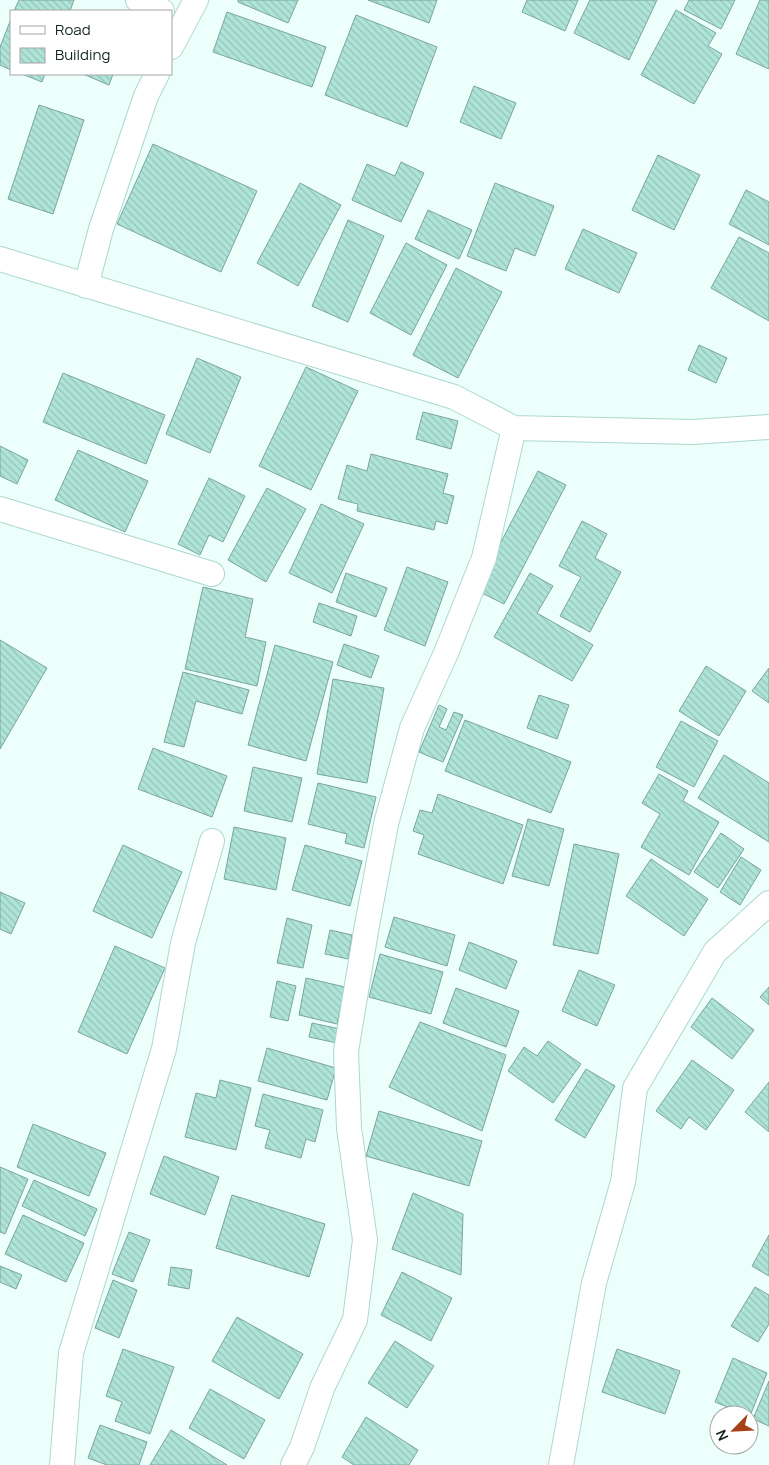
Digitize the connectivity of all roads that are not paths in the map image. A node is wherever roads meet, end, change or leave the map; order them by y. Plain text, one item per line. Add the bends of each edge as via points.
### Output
1 (138, 0) edge
2 (196, 0) edge
3 (160, 10) edge
4 (178, 19) edge
5 (172, 43) edge
6 (157, 75) edge
7 (0, 259) edge
8 (86, 286) junction
9 (769, 427) edge
10 (514, 428) junction
11 (0, 510) edge
12 (212, 574) dead end
13 (212, 841) dead end
14 (769, 904) edge
15 (62, 1465) edge
16 (293, 1465) edge
17 (561, 1465) edge

1 - 3 street
2 - 4 street
4 - 5 street
6 - 8 street via 146,96 101,229
7 - 8 street
8 - 10 street via 454,397
9 - 10 street via 693,432
10 - 16 street via 484,558 412,728 386,824 346,1051 349,1128 364,1240 354,1320
11 - 12 street
13 - 15 street via 183,943 164,1049 71,1353
14 - 17 street via 715,952 635,1088 623,1182 594,1283

